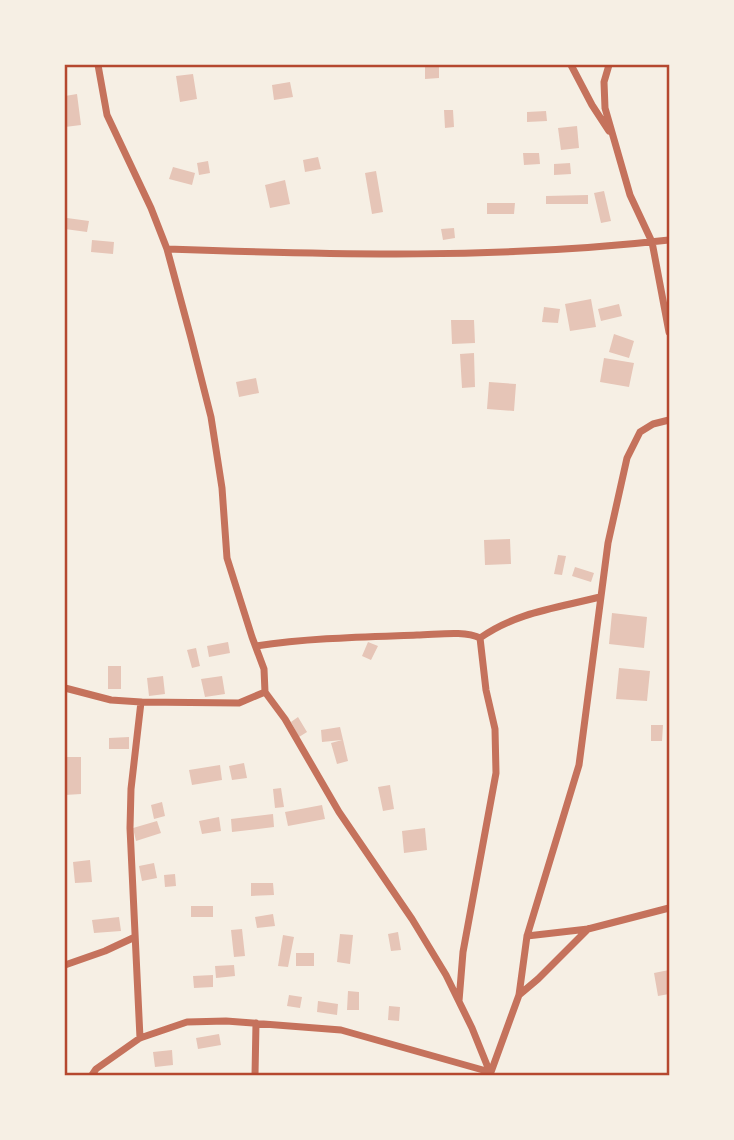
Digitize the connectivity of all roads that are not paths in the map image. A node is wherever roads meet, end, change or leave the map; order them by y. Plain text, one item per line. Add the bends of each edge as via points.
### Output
1 (98, 65) edge
2 (572, 65) edge
3 (609, 65) edge
4 (613, 136) junction
5 (669, 240) edge
6 (652, 242) junction
7 (167, 249) junction
8 (669, 332) edge
9 (669, 421) edge
10 (600, 597) junction
11 (480, 638) junction
12 (256, 646) junction
13 (65, 688) edge
14 (265, 692) junction
15 (141, 702) junction
16 (669, 908) edge
17 (588, 929) junction
18 (527, 936) junction
19 (135, 937) junction
20 (65, 965) edge
21 (519, 995) junction
22 (459, 1003) junction
23 (256, 1023) junction
24 (140, 1038) junction
25 (491, 1074) edge
26 (92, 1075) edge
27 (255, 1075) edge

1 - 7 street via 107,115
2 - 4 street
3 - 4 street via 605,108
4 - 6 street via 630,195
5 - 6 street
6 - 7 street via 407,255
6 - 8 street
7 - 12 street via 211,417 227,558
9 - 10 street via 640,432 626,458
10 - 11 street via 526,613
10 - 18 street via 579,765
11 - 12 street via 307,638
11 - 22 street via 495,729 496,773 463,952
12 - 14 street
13 - 15 street
14 - 15 street via 239,703
14 - 22 street via 412,919
15 - 19 street via 130,828
16 - 17 street
17 - 18 street
17 - 21 street
18 - 21 street
19 - 20 street
19 - 24 street
21 - 25 street
22 - 25 street
23 - 24 street via 187,1022
23 - 25 street via 341,1030
23 - 27 street
24 - 26 street

